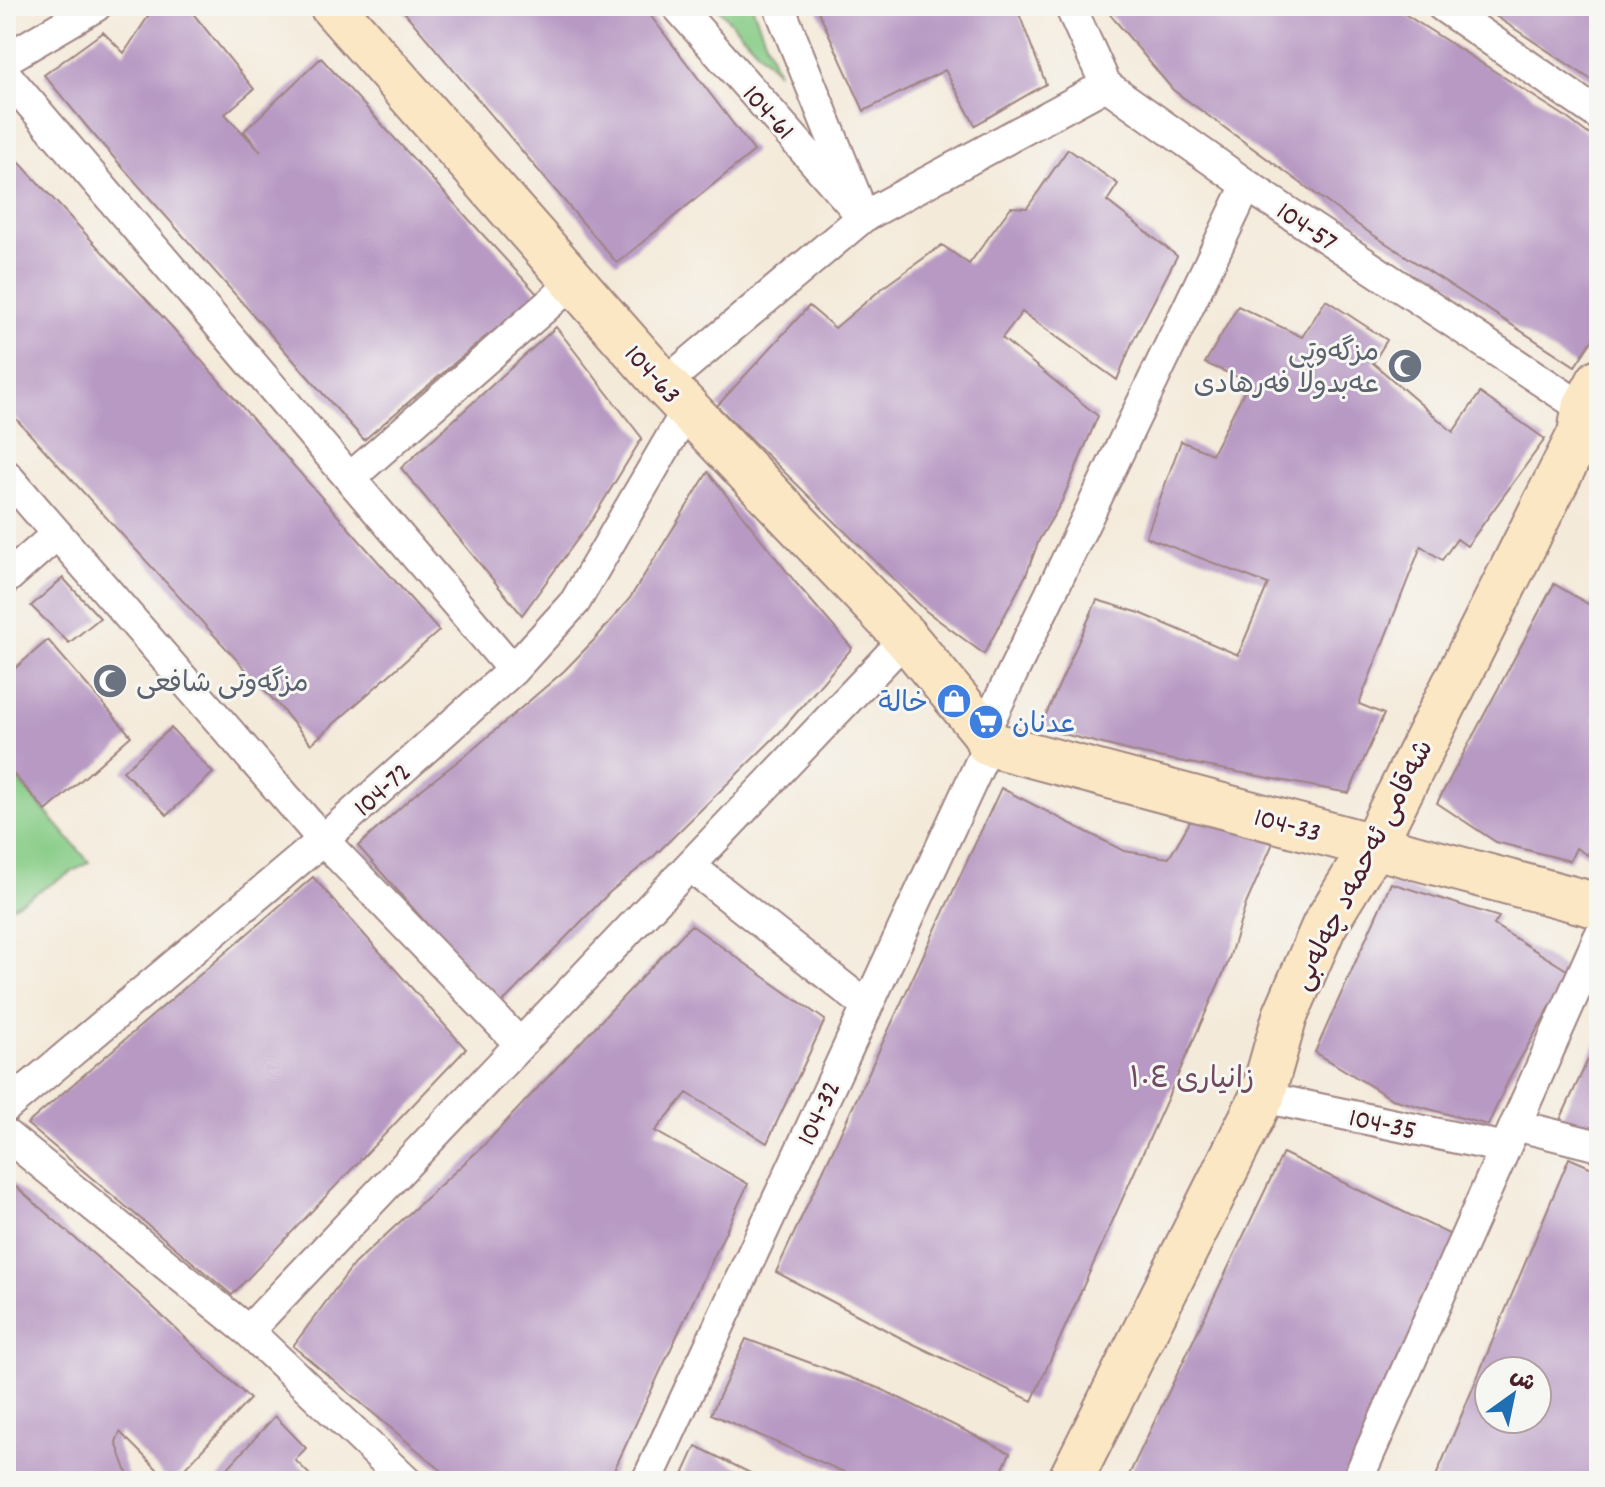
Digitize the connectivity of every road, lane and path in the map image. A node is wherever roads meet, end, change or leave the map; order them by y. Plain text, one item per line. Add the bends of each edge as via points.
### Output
1 (96, 6) edge
2 (332, 6) edge
3 (677, 6) edge
4 (779, 6) edge
5 (1070, 6) edge
6 (1442, 6) edge
7 (6, 59) edge
8 (6, 75) edge
9 (1106, 85) junction
10 (1599, 115) edge
11 (1247, 185) junction
12 (863, 217) junction
13 (574, 282) junction
14 (675, 397) junction
15 (1590, 418) edge
16 (6, 475) edge
17 (350, 478) junction
18 (57, 534) junction
19 (6, 579) edge
20 (906, 638) junction
21 (513, 670) junction
22 (986, 738) junction
23 (323, 840) junction
24 (1373, 846) junction
25 (690, 866) junction
26 (1599, 906) edge
27 (1599, 937) edge
28 (867, 1006) junction
29 (520, 1044) junction
30 (1262, 1097) junction
31 (6, 1107) edge
32 (6, 1135) edge
33 (1510, 1136) junction
34 (1599, 1146) edge
35 (248, 1331) junction
36 (406, 1481) edge
37 (647, 1481) edge
38 (1070, 1481) edge
39 (1357, 1481) edge

1 - 7 street
2 - 13 street, 104-63
3 - 12 street, 104-61
4 - 12 street
5 - 9 street
6 - 10 street
8 - 17 street
9 - 11 street, 104-57
9 - 12 street, 104-72
11 - 15 street, 104-57
11 - 22 street, 104-32
12 - 14 street, 104-72
13 - 14 street, 104-63
13 - 17 street
14 - 20 street, 104-63
14 - 21 street, 104-72 via 575,602
15 - 24 street, شەقامی ئەحمەد چەلەبی
16 - 18 street
17 - 21 street
18 - 19 street
18 - 23 street
20 - 22 street, 104-63
20 - 25 street
21 - 23 street, 104-72
22 - 24 street, 104-33
22 - 28 street, 104-32
23 - 29 street
23 - 31 street, 104-72
24 - 26 street, 104-33
24 - 30 street, شەقامی ئەحمەد چەلەبی via 1324,926 1285,1016
25 - 28 street
25 - 29 street
27 - 33 street
28 - 37 street, 104-32
29 - 35 street
30 - 33 street, 104-35
30 - 38 street, شەقامی ئەحمەد چەلەبی
32 - 35 street
33 - 34 street, 104-35
33 - 39 street
35 - 36 street

